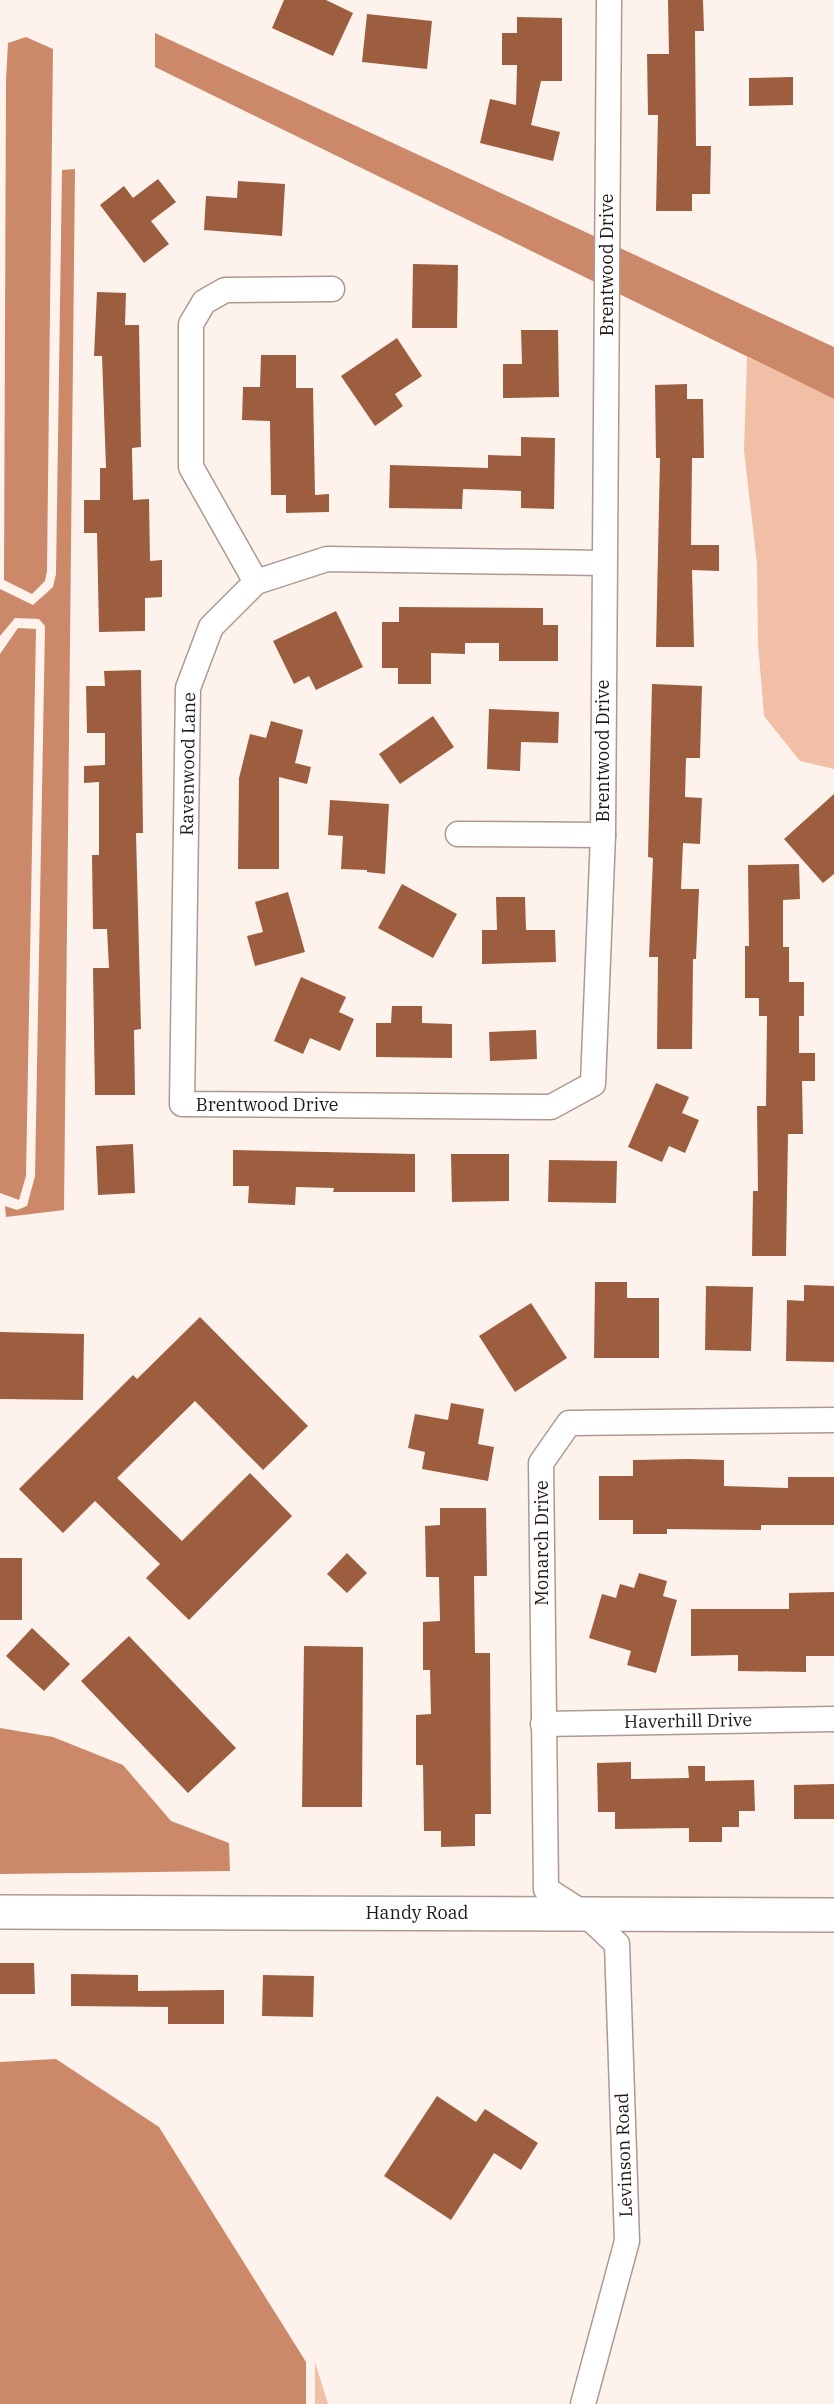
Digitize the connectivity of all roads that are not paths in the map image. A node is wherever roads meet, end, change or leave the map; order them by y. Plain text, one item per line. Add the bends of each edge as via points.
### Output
1 (609, 0) edge
2 (332, 289) dead end
3 (604, 563) junction
4 (256, 582) junction
5 (458, 834) dead end
6 (603, 835) junction
7 (182, 1104) joint
8 (834, 1420) edge
9 (834, 1719) edge
10 (543, 1724) junction
11 (0, 1912) edge
12 (585, 1914) junction
13 (834, 1915) edge
14 (583, 2404) edge

1 - 3 street, Brentwood Drive
2 - 4 street via 225,290 204,302 191,324 191,467
3 - 4 street, Ravenwood Lane via 327,559
3 - 6 street, Brentwood Drive
4 - 7 street, Ravenwood Lane via 211,627 188,688
5 - 6 street
6 - 7 street, Brentwood Drive via 593,1084 552,1107
8 - 10 street, Monarch Drive via 569,1424 541,1463
9 - 10 street, Haverhill Drive
10 - 12 street, Monarch Drive via 546,1889
11 - 12 street, Handy Road
12 - 13 street, Handy Road
12 - 14 street, Levinson Road via 617,1944 627,2241

